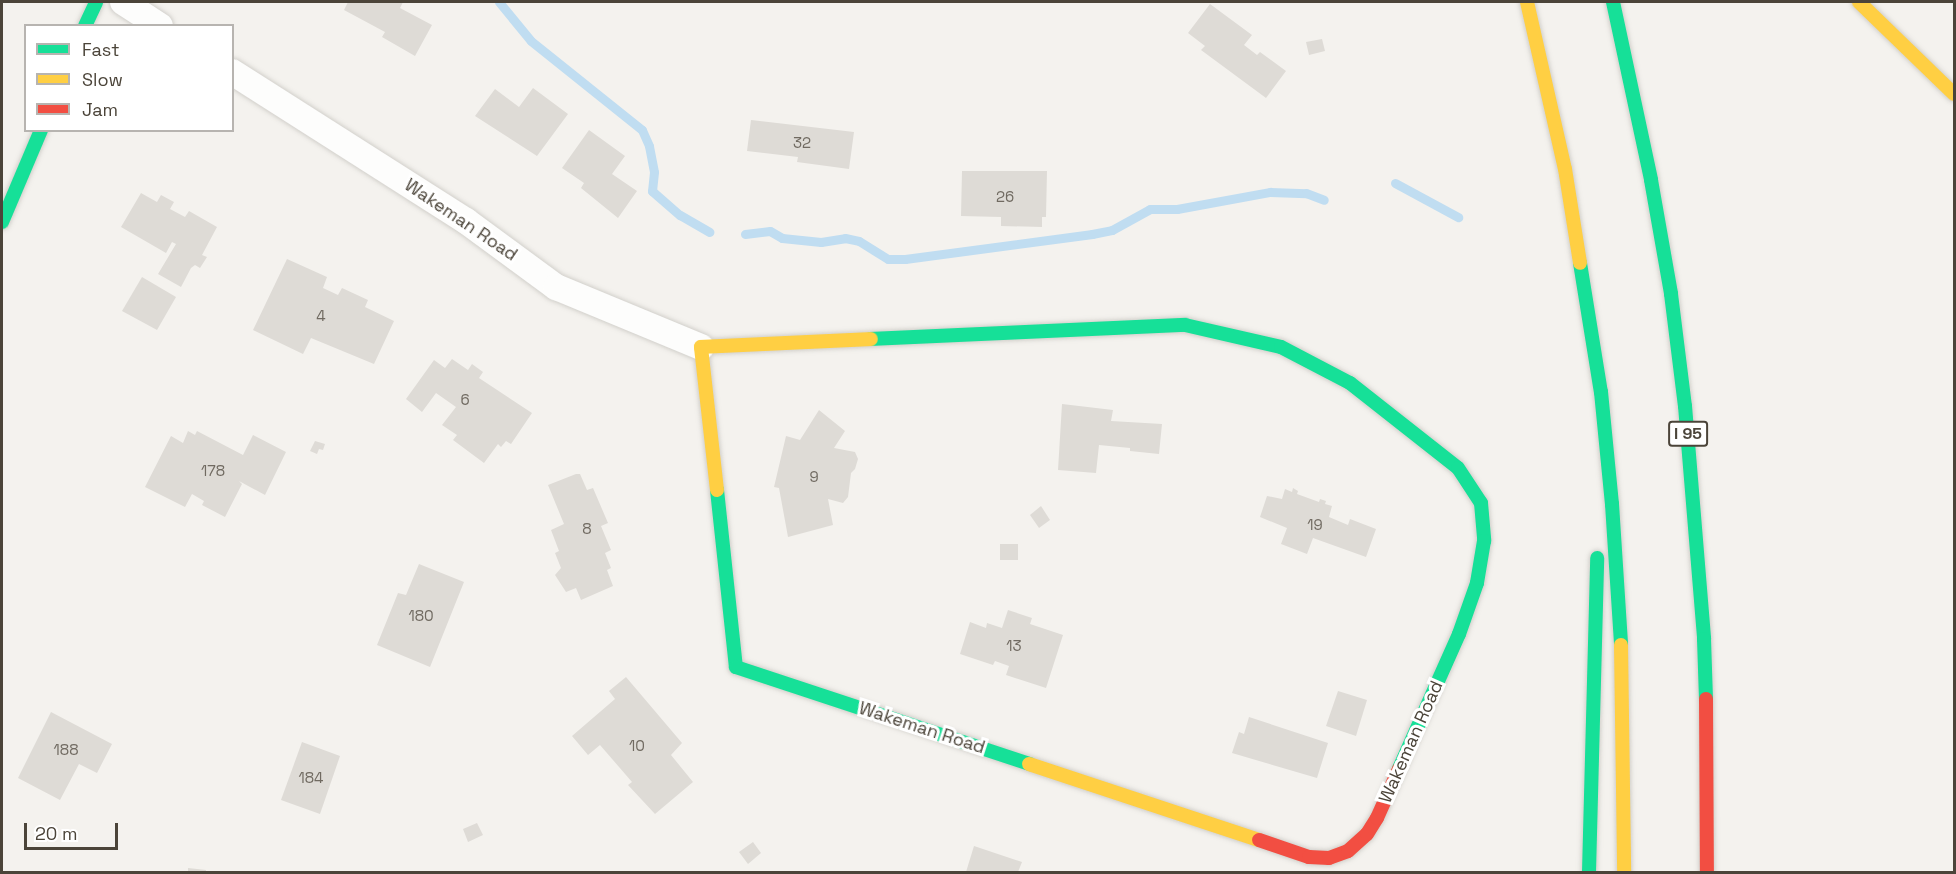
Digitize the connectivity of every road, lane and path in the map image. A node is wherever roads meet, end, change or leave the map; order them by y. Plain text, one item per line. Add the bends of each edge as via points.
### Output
1 (96, 2) edge
2 (123, 2) edge
3 (1527, 2) edge
4 (1613, 2) edge
5 (1859, 2) edge
6 (86, 24) edge
7 (157, 24) edge
8 (234, 73) edge
9 (1952, 91) edge
10 (40, 132) edge
11 (2, 222) edge
12 (700, 347) junction
13 (1601, 392) junction
14 (1598, 509) dead end
15 (1597, 544) dead end
16 (1590, 873) edge
17 (1623, 873) edge
18 (1707, 873) edge

1 - 6 main road
2 - 7 street
3 - 13 main road via 1565,169
4 - 18 main road, I 95 via 1651,180 1685,406 1704,639
5 - 9 main road
8 - 12 street, Wakeman Road via 466,221 556,287
10 - 11 main road
12 - 12 main road, Wakeman Road via 736,666 1309,857 1329,858 1348,851 1367,834 1459,634 1477,583 1484,541 1481,503 1458,468 1354,385 1281,347 1185,325
13 - 14 main road
13 - 17 main road via 1620,618
15 - 16 main road

